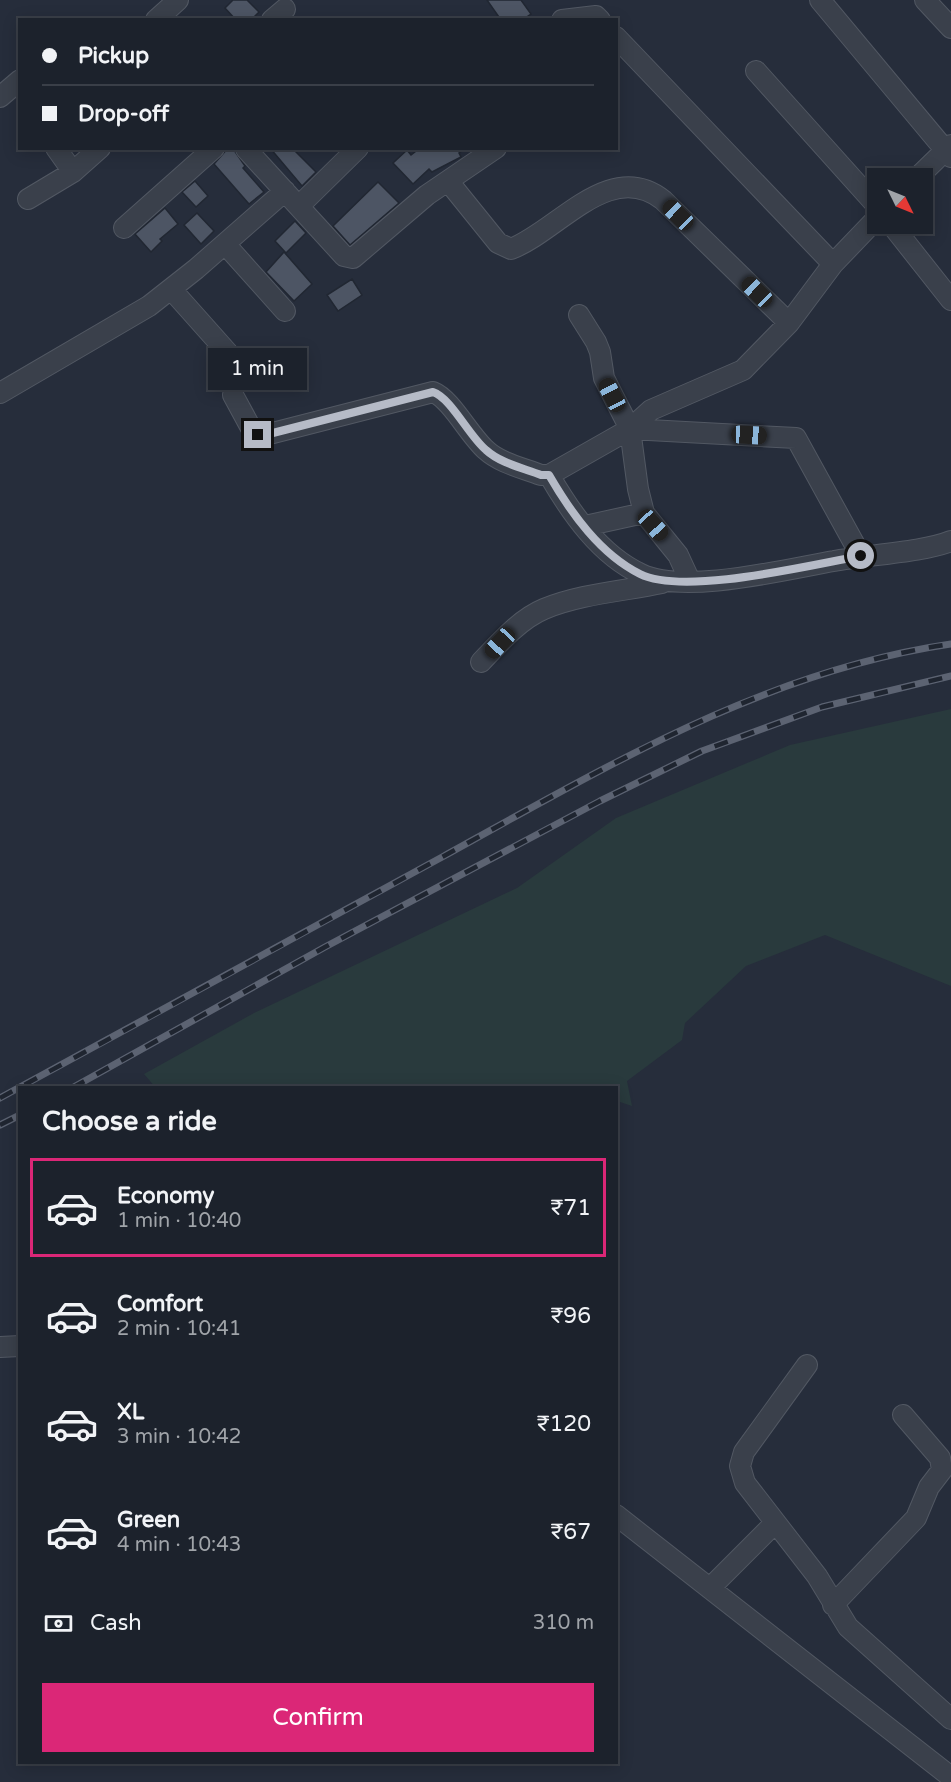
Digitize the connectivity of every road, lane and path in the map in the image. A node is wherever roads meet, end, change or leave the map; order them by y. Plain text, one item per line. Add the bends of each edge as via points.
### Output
1 (178, 0) edge
2 (820, 0) edge
3 (925, 0) edge
4 (158, 18) edge
5 (579, 18) edge
6 (598, 18) edge
7 (951, 28) edge
8 (618, 39) edge
9 (756, 71) dead end
10 (18, 82) edge
11 (0, 97) edge
12 (57, 150) edge
13 (98, 150) edge
14 (212, 150) edge
15 (247, 150) edge
16 (356, 150) edge
17 (493, 150) edge
18 (949, 151) edge
19 (929, 168) edge
20 (73, 172) junction
21 (448, 181) junction
22 (285, 191) junction
23 (867, 195) edge
24 (28, 200) dead end
25 (299, 206) junction
26 (124, 228) dead end
27 (867, 228) edge
28 (899, 234) edge
29 (225, 244) junction
30 (833, 264) junction
31 (171, 289) junction
32 (951, 300) edge
33 (285, 311) dead end
34 (579, 315) dead end
35 (789, 323) junction
36 (228, 353) dead end
37 (0, 393) edge
38 (233, 395) dead end
39 (630, 429) junction
40 (549, 475) junction
41 (644, 513) junction
42 (585, 526) junction
43 (951, 541) edge
44 (861, 556) junction
45 (690, 581) junction
46 (667, 582) junction
47 (481, 662) dead end
48 (18, 1346) edge
49 (0, 1347) edge
50 (807, 1365) dead end
51 (903, 1415) dead end
52 (618, 1517) edge
53 (775, 1523) junction
54 (710, 1587) junction
55 (833, 1605) junction
56 (951, 1719) edge
57 (951, 1776) edge

1 - 4 street
2 - 18 street
3 - 7 street
5 - 6 street
8 - 30 street
9 - 23 street
10 - 11 street
12 - 20 street
13 - 20 street
14 - 26 street
15 - 22 street
16 - 25 street
17 - 21 street
18 - 19 street
20 - 24 street
21 - 25 street via 352,258 344,256
21 - 35 street via 498,243 511,249 603,192 631,186 645,189 663,200
22 - 25 street
22 - 29 street
27 - 30 street
28 - 32 street
29 - 31 street
29 - 33 street
30 - 35 street
31 - 36 street
31 - 37 street via 149,306
34 - 39 street via 596,342 604,378
35 - 39 street via 743,370 651,410
38 - 40 street via 252,430 265,435 433,392 444,398 465,429 486,450
39 - 40 street
39 - 41 street
39 - 44 street via 796,438
40 - 42 street via 567,506
41 - 42 street
41 - 45 street via 678,555
42 - 46 street via 615,559 642,575
43 - 44 street
44 - 45 street via 741,578
45 - 46 street
46 - 47 street via 542,609
48 - 49 street
50 - 53 street via 744,1452 740,1466 745,1483
51 - 55 street via 940,1458 942,1470 929,1487 916,1518
52 - 54 street
53 - 54 street
53 - 55 street via 817,1576
54 - 57 street
55 - 56 street via 848,1628

